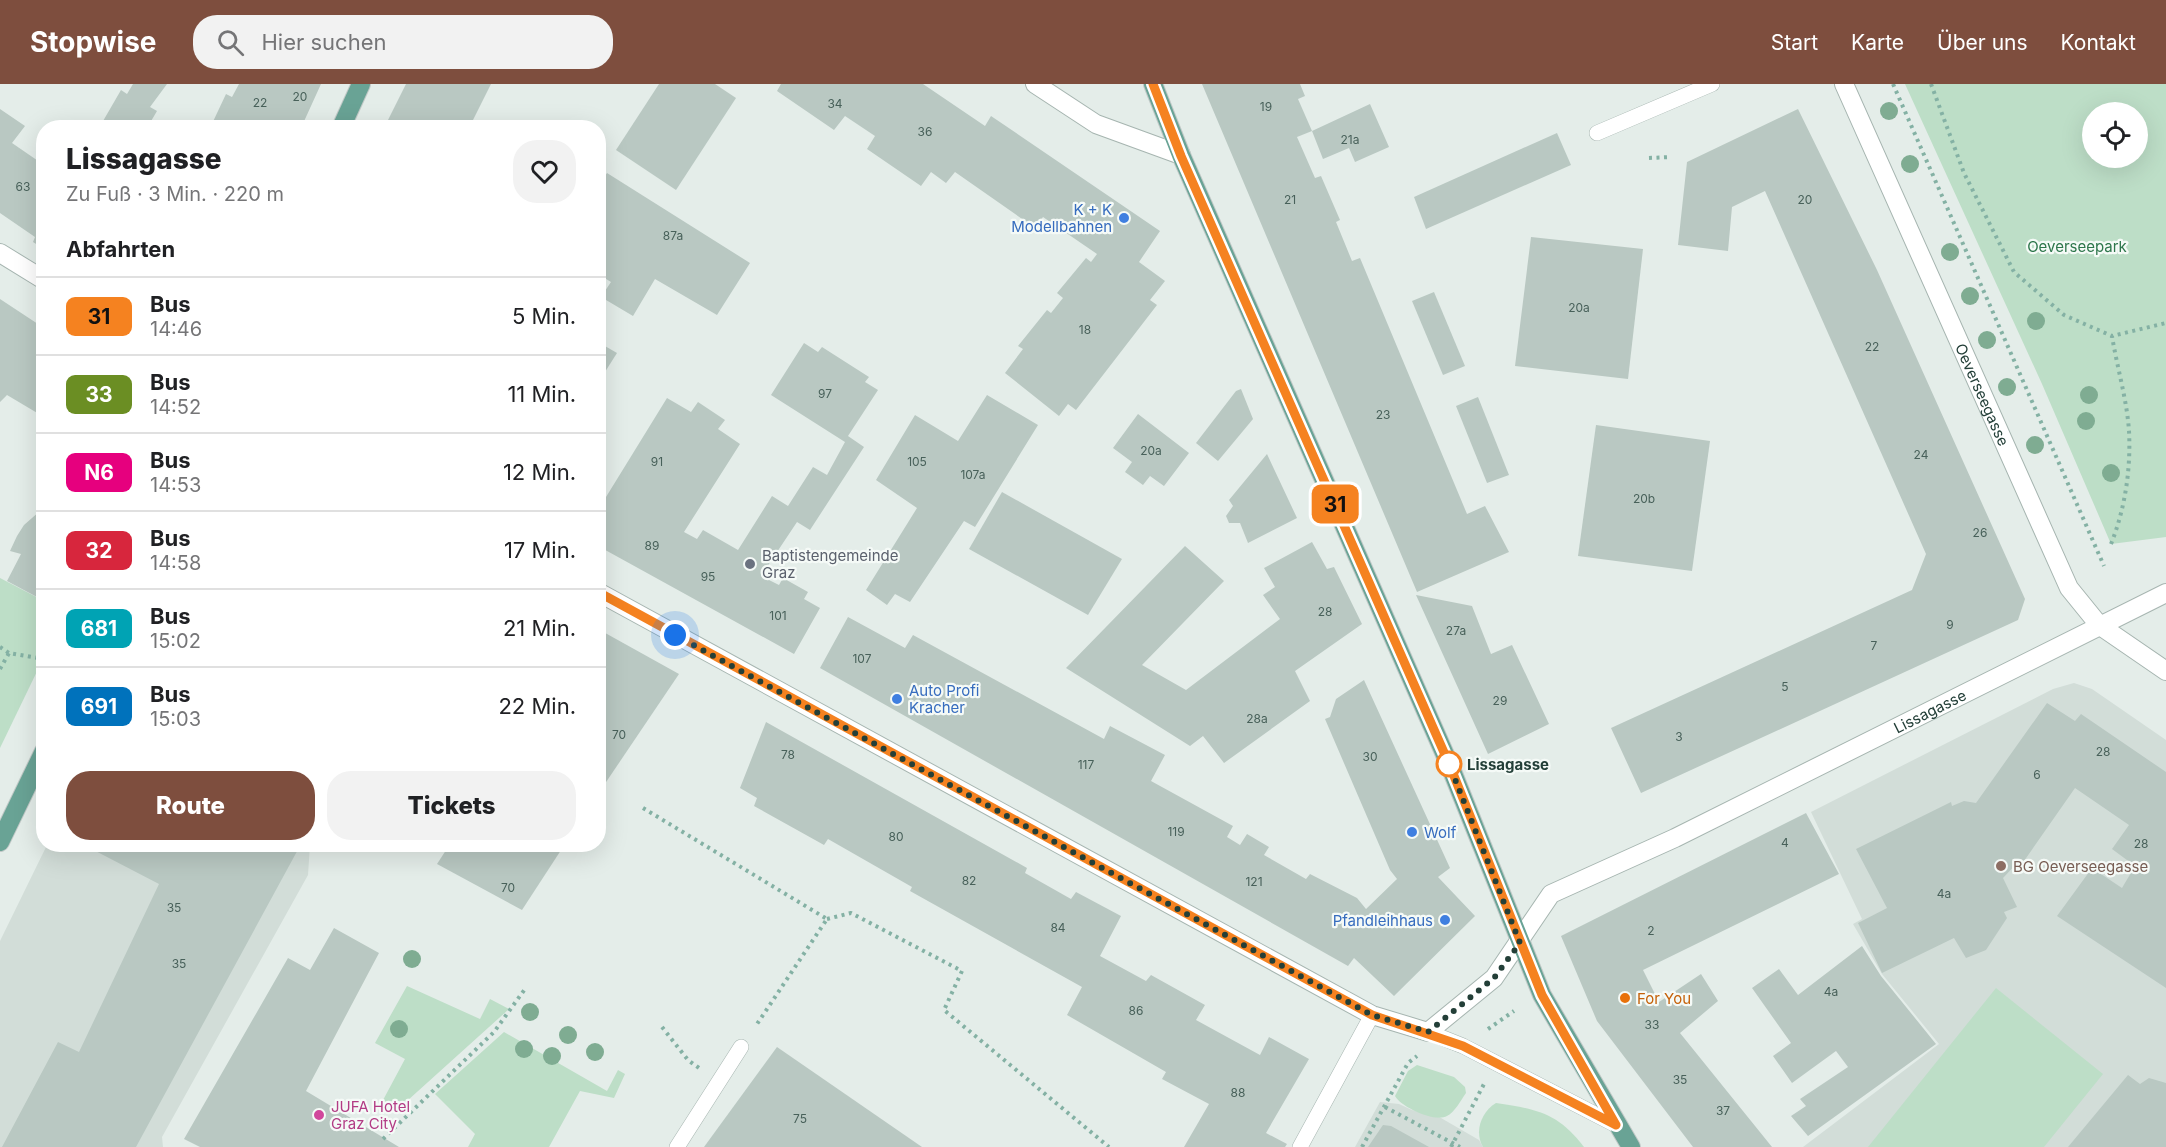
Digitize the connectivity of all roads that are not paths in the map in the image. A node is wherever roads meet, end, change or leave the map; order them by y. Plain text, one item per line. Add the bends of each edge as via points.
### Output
1 (361, 84) edge
2 (1035, 84) edge
3 (1153, 84) edge
4 (1712, 84) edge
5 (1844, 84) edge
6 (345, 120) edge
7 (1597, 133) dead end
8 (1181, 156) junction
9 (0, 253) edge
10 (36, 275) edge
11 (2166, 593) edge
12 (606, 596) edge
13 (2099, 625) junction
14 (2166, 671) edge
15 (36, 768) edge
16 (0, 842) edge
17 (1520, 943) junction
18 (1372, 1015) junction
19 (1428, 1032) junction
20 (741, 1047) road end
21 (1616, 1125) junction
22 (677, 1147) edge
23 (1300, 1147) edge
24 (1631, 1147) edge

1 - 6 main road
2 - 8 street via 1096,124
3 - 8 main road
4 - 7 lane
5 - 13 street, Oeverseegasse via 2069,588
8 - 17 main road via 1450,766
9 - 10 street
11 - 13 street, Lissagasse
12 - 18 street
13 - 14 street, Oeverseegasse
13 - 17 street, Lissagasse via 1675,838 1551,894
15 - 16 main road
17 - 19 street, Lissagasse via 1494,978
17 - 21 main road via 1542,995
18 - 19 street
18 - 23 lane
19 - 21 lane
20 - 22 lane
21 - 24 main road

